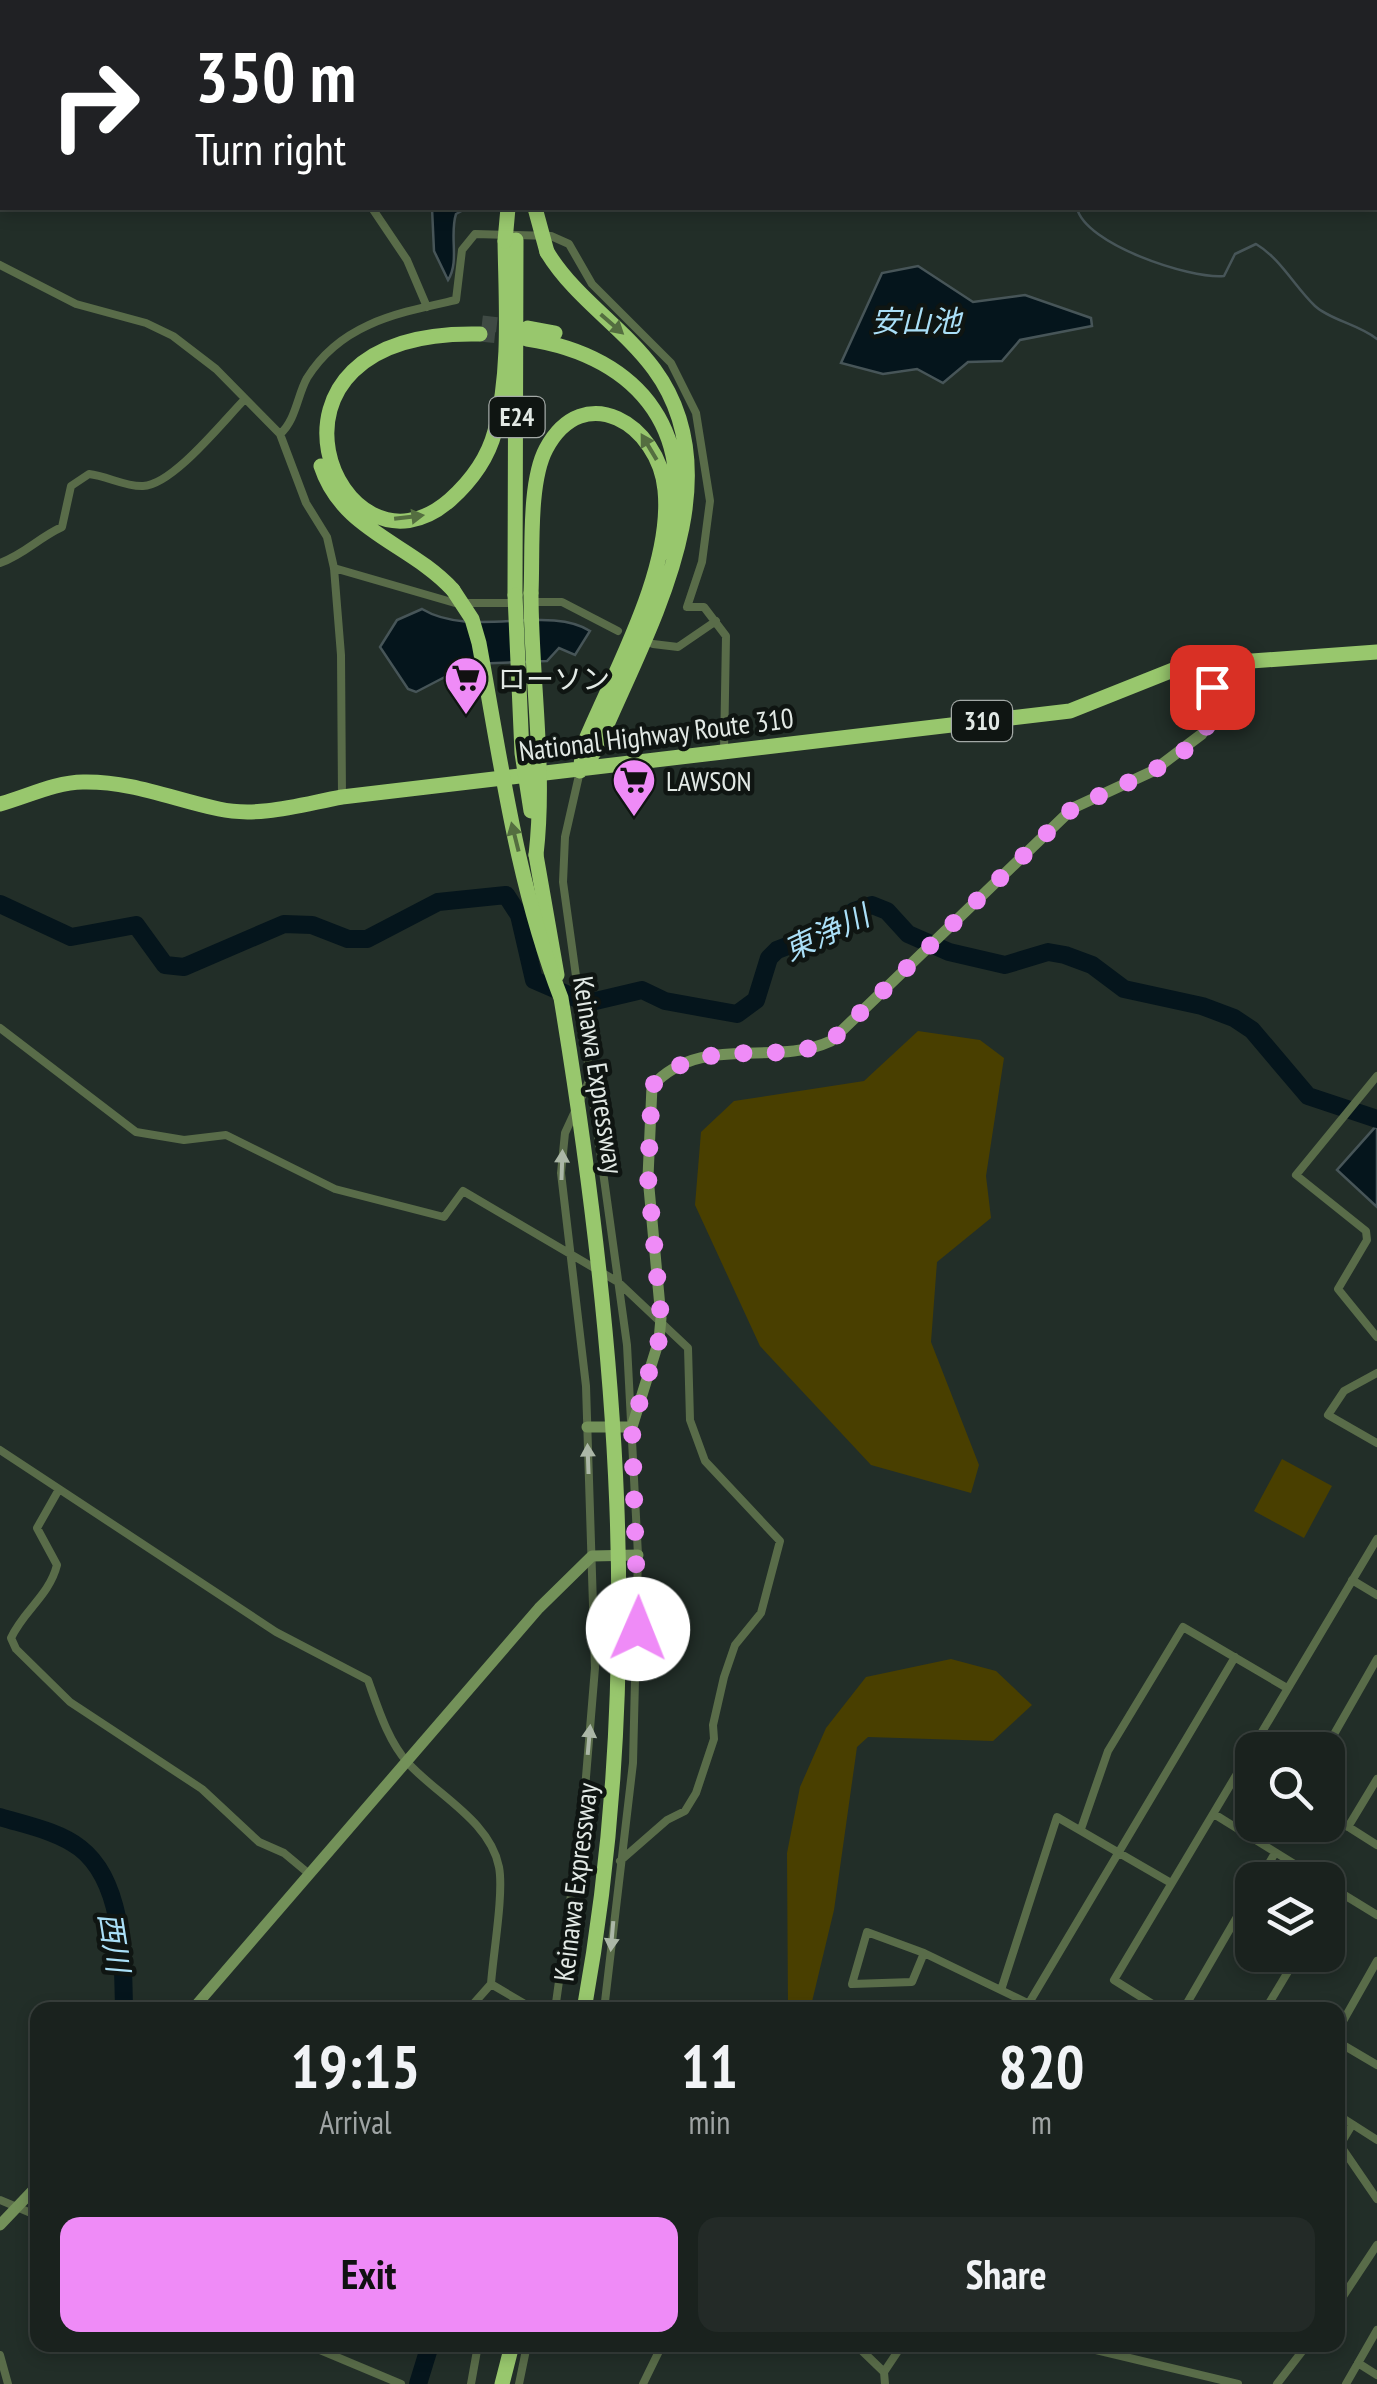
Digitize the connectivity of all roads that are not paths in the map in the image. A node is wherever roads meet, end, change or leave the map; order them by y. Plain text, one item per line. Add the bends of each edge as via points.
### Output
1 (373, 210) edge
2 (511, 210) edge
3 (536, 210) edge
4 (511, 241) junction
5 (0, 265) edge
6 (428, 307) junction
7 (245, 399) junction
8 (280, 434) junction
9 (686, 456) junction
10 (0, 563) edge
11 (334, 568) junction
12 (648, 592) junction
13 (523, 594) junction
14 (716, 621) junction
15 (618, 632) dead end
16 (652, 644) dead end
17 (1377, 652) edge
18 (1212, 661) junction
19 (724, 752) junction
20 (580, 771) junction
21 (342, 797) junction
22 (0, 804) edge
23 (561, 998) junction
24 (0, 1028) edge
25 (1376, 1078) edge
26 (589, 1081) junction
27 (570, 1254) junction
28 (618, 1282) junction
29 (661, 1318) junction
30 (1377, 1337) edge
31 (1377, 1373) edge
32 (587, 1427) junction
33 (632, 1427) junction
34 (1377, 1443) edge
35 (0, 1450) edge
36 (58, 1491) junction
37 (1376, 1544) edge
38 (638, 1555) junction
39 (592, 1556) junction
40 (1352, 1580) junction
41 (1377, 1596) edge
42 (1235, 1657) junction
43 (1377, 1659) edge
44 (1287, 1688) junction
45 (1261, 1732) edge
46 (1335, 1732) edge
47 (406, 1761) junction
48 (1235, 1777) edge
49 (1377, 1779) edge
50 (1214, 1814) junction
51 (1345, 1825) edge
52 (1348, 1827) junction
53 (1080, 1829) junction
54 (1377, 1844) edge
55 (1118, 1851) junction
56 (1274, 1852) junction
57 (620, 1861) junction
58 (1269, 1862) edge
59 (1290, 1862) edge
60 (308, 1873) junction
61 (1172, 1883) junction
62 (1345, 1895) edge
63 (1377, 1914) edge
64 (1235, 1920) edge
65 (924, 1953) junction
66 (1377, 1962) edge
67 (1288, 1972) edge
68 (491, 1984) junction
69 (1002, 1988) junction
70 (199, 2002) edge
71 (475, 2002) edge
72 (522, 2002) edge
73 (556, 2002) edge
74 (585, 2002) edge
75 (605, 2002) edge
76 (1027, 2002) edge
77 (1030, 2002) edge
78 (1149, 2002) edge
79 (1188, 2002) edge
80 (1270, 2002) edge
81 (1345, 2018) edge
82 (1345, 2046) edge
83 (1377, 2065) edge
84 (1345, 2120) edge
85 (1352, 2124) junction
86 (1345, 2136) edge
87 (1377, 2140) edge
88 (1345, 2151) edge
89 (30, 2195) edge
90 (1377, 2199) edge
91 (0, 2200) edge
92 (18, 2210) junction
93 (30, 2214) edge
94 (0, 2226) edge
95 (1377, 2245) edge
96 (1345, 2293) edge
97 (1377, 2330) edge
98 (325, 2352) edge
99 (477, 2352) edge
100 (510, 2352) edge
101 (526, 2352) edge
102 (659, 2352) edge
103 (863, 2352) edge
104 (897, 2352) edge
105 (1104, 2352) edge
106 (1302, 2352) edge
107 (0, 2355) edge
108 (1358, 2363) junction
109 (884, 2372) junction
110 (1377, 2374) edge
111 (8, 2384) edge
112 (400, 2384) edge
113 (472, 2384) edge
114 (502, 2384) edge
115 (519, 2384) edge
116 (643, 2384) edge
117 (884, 2384) edge
118 (1238, 2384) edge
119 (1277, 2384) edge
120 (1346, 2384) edge

1 - 6 street
2 - 4 highway, E24
3 -> 9 highway, bridge via 561,274 656,372 681,421
4 - 13 highway, E24
23 -> 4 highway, bridge via 504,790 472,619 426,562 339,504 317,448 318,423 334,380 369,347 418,328 481,329 392,343 354,369 328,421 329,456 340,486 365,510 403,520 438,510 465,486 496,428
5 - 7 street via 48,293 172,336
6 - 8 street via 367,323 342,338 309,375
6 - 14 street via 456,300 462,250 475,234 551,236 573,248 584,274 671,362 691,398 710,501 702,562 687,607 704,606
7 - 8 street
7 - 10 street via 182,466 156,483 138,486 89,474 71,486 62,528
8 - 11 street via 306,503 328,537
9 - 12 highway via 668,418 631,370 582,341 528,334 606,362 631,380 665,429 678,490 673,528
9 - 20 highway via 686,528 597,748
11 - 15 street via 455,603 562,602
11 - 21 street
12 -> 13 highway via 665,491 660,465 637,428 598,414 557,431 540,461
12 - 20 highway via 584,744
13 - 23 highway, Keinawa Expressway, bridge via 540,816 536,854
14 - 16 street via 678,647
14 - 19 street via 726,636
17 - 18 highway, National Highway Route 310 / 310
18 - 19 highway, National Highway Route 310 / 310 via 1164,670 1070,711
18 - 29 street via 1212,712 1202,734 1153,771 1073,808 831,1041 813,1049 696,1058 674,1066 652,1086 648,1177
19 - 20 highway, National Highway Route 310 / 310
20 - 21 highway, National Highway Route 310 / 310
20 - 26 street via 563,882
21 - 22 highway, National Highway Route 310 / 310 via 262,812 222,810 142,786 77,782
23 - 74 highway, Keinawa Expressway, bridge via 599,1242 620,1513 614,1768
24 - 27 street via 136,1132 184,1140 226,1135 335,1190 444,1217 463,1191
25 - 30 street via 1296,1174 1366,1231 1338,1289
27 -> 26 street via 562,1156 571,1113
26 - 28 street
27 - 28 street
27 - 32 street
28 - 29 street
28 - 33 street
29 - 33 street
29 - 57 street via 688,1348 690,1420 705,1461 780,1541 761,1614 736,1645 724,1676 696,1793 685,1811
31 - 34 street via 1344,1390 1328,1415
32 - 33 street
39 -> 32 street
33 - 38 street
35 - 36 street
36 - 47 street via 276,1632 368,1680
36 - 60 street via 38,1528 57,1565 42,1599 11,1638 16,1649 70,1702 202,1789 260,1842
37 - 40 street
38 - 39 street
38 - 57 street via 633,1763
39 - 47 street
73 -> 39 street via 590,1732
40 - 41 street
40 - 44 street
42 - 44 street
42 - 53 street via 1183,1627 1108,1751
42 - 55 street
43 - 46 street
44 - 45 street
47 - 60 street
47 - 68 street via 474,1823 499,1868
48 - 50 street
49 - 52 street
50 - 56 street
50 - 61 street
51 - 52 street
52 - 54 street
53 - 55 street
53 - 69 street via 1057,1817
55 - 61 street
55 - 77 street
56 - 58 street
56 - 59 street
57 -> 75 street
60 - 70 street
61 - 78 street via 1114,1980
62 - 63 street
64 - 79 street
65 - 65 street via 912,1982 852,1984 867,1932
65 - 69 street
66 - 81 street
67 - 80 street
68 - 71 street
68 - 72 street
69 - 76 street
82 - 83 street
84 - 85 street
85 - 86 street
85 - 87 street
88 - 90 street
89 - 92 street
91 - 92 street
92 - 93 street
92 - 94 street
95 - 96 street
97 - 108 street
98 - 112 street
99 - 113 street
100 - 114 highway
101 - 115 street
102 - 116 street
103 - 109 street
104 - 109 street
105 - 118 street
106 - 119 street
107 - 111 street
108 - 110 street
108 - 120 street
109 - 117 street

